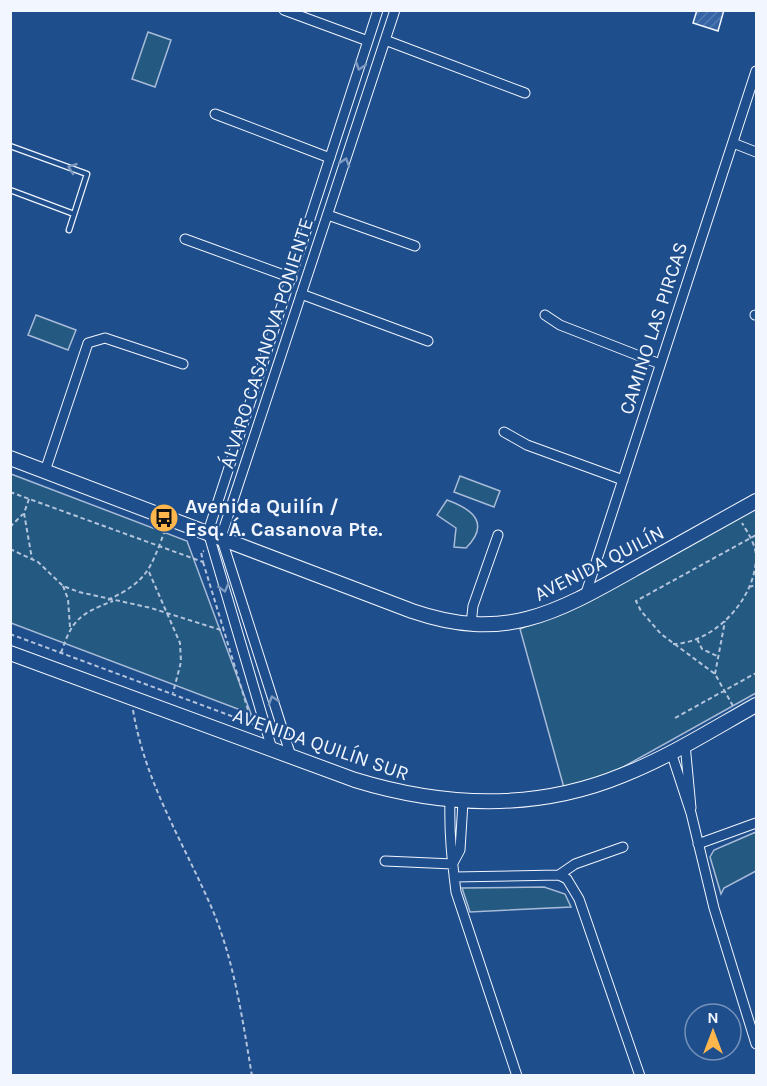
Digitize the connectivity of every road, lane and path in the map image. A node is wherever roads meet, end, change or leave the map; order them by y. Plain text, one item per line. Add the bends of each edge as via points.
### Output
1 (284, 10) edge
2 (378, 10) edge
3 (395, 10) edge
4 (385, 40) junction
5 (368, 41) junction
6 (756, 71) edge
7 (525, 93) dead end
8 (215, 114) dead end
9 (733, 143) junction
10 (10, 146) edge
11 (756, 152) edge
12 (330, 158) junction
13 (10, 190) edge
14 (318, 194) junction
15 (333, 198) junction
16 (75, 214) junction
17 (328, 215) junction
18 (69, 230) dead end
19 (185, 239) dead end
20 (415, 246) dead end
21 (292, 278) junction
22 (302, 294) junction
23 (545, 315) dead end
24 (428, 341) dead end
25 (183, 364) dead end
26 (660, 364) junction
27 (504, 432) dead end
28 (10, 458) edge
29 (45, 471) junction
30 (623, 480) junction
31 (10, 492) edge
32 (29, 499) junction
33 (756, 501) edge
34 (737, 512) junction
35 (24, 513) junction
36 (170, 518) junction
37 (10, 527) edge
38 (208, 532) junction
39 (498, 535) dead end
40 (756, 535) edge
41 (222, 537) junction
42 (750, 539) junction
43 (159, 547) junction
44 (756, 548) edge
45 (10, 549) edge
46 (213, 549) junction
47 (32, 559) junction
48 (203, 562) junction
49 (149, 572) junction
50 (756, 585) edge
51 (63, 586) junction
52 (748, 587) junction
53 (585, 597) junction
54 (108, 600) junction
55 (115, 601) junction
56 (165, 612) junction
57 (725, 621) junction
58 (471, 624) junction
59 (70, 627) junction
60 (224, 631) junction
61 (10, 634) edge
62 (697, 639) junction
63 (673, 644) junction
64 (10, 653) edge
65 (61, 653) junction
66 (717, 656) junction
67 (756, 673) edge
68 (715, 674) junction
69 (725, 691) junction
70 (172, 694) junction
71 (756, 705) edge
72 (738, 715) junction
73 (675, 718) dead end
74 (134, 719) dead end
75 (252, 723) junction
76 (266, 728) junction
77 (685, 744) junction
78 (272, 749) junction
79 (671, 752) junction
80 (291, 756) junction
81 (456, 801) junction
82 (691, 813) junction
83 (756, 823) edge
84 (698, 844) junction
85 (623, 847) dead end
86 (386, 861) dead end
87 (453, 863) junction
88 (559, 875) junction
89 (454, 877) junction
90 (756, 1044) edge
91 (252, 1076) edge
92 (517, 1076) edge
93 (640, 1076) edge

1 - 5 street
2 - 5 street, ÁLVARO CASANOVA PONIENTE
3 - 4 street, ÁLVARO CASANOVA PONIENTE
4 - 7 street
15 -> 4 street, ÁLVARO CASANOVA PONIENTE
5 -> 12 street, ÁLVARO CASANOVA PONIENTE
6 - 9 street, CAMINO LAS PIRCAS
8 - 12 street
9 - 11 street
9 - 26 street, CAMINO LAS PIRCAS
16 -> 10 lane via 87,174
12 - 14 street, ÁLVARO CASANOVA PONIENTE
13 - 16 lane
14 - 15 street
14 - 21 street, ÁLVARO CASANOVA PONIENTE
15 - 17 street, ÁLVARO CASANOVA PONIENTE
16 - 18 lane
17 - 20 street
17 - 22 street, ÁLVARO CASANOVA PONIENTE
19 - 21 street
21 - 38 street, ÁLVARO CASANOVA PONIENTE
22 - 24 street
22 - 41 street, ÁLVARO CASANOVA PONIENTE
23 - 26 street via 553,322
25 - 29 street via 105,338 88,344
26 - 30 street, CAMINO LAS PIRCAS
27 - 30 street via 527,445
28 - 29 street, AVENIDA QUILÍN
29 - 36 street, AVENIDA QUILÍN
30 - 53 street, CAMINO LAS PIRCAS
31 - 32 path
32 - 35 path
32 - 43 path
33 - 34 street, AVENIDA QUILÍN
34 - 42 path
34 - 53 street, AVENIDA QUILÍN
35 - 37 path
35 - 47 path
36 - 38 street, AVENIDA QUILÍN
36 - 43 path
38 - 41 street, AVENIDA QUILÍN
38 - 46 street
39 - 58 street via 473,606
40 - 42 path
41 - 58 street, AVENIDA QUILÍN via 419,613
80 -> 41 street
42 - 44 path
42 - 63 path via 636,601 648,620
43 - 48 path
43 - 49 path
44 - 52 path
45 - 47 path
46 - 48 path via 201,552
46 -> 76 street
47 - 51 path
48 - 60 path
49 - 54 path via 128,590
49 - 56 path
50 - 52 path
51 - 54 path
51 - 59 path
52 - 57 path
53 - 58 street, AVENIDA QUILÍN via 528,620
54 - 55 path
55 - 56 path
55 - 59 path via 95,608
56 - 60 path
56 - 70 path via 180,643 181,662
57 - 62 path
57 - 66 path
59 - 65 path
60 - 75 path
61 - 65 path
62 - 63 path
62 - 66 path via 702,649
63 - 68 path
64 - 78 street, AVENIDA QUILÍN SUR
65 - 70 path
66 - 68 path
67 - 69 path
68 - 69 path
69 - 72 path
69 - 73 path
70 - 75 path
71 - 72 street, AVENIDA QUILÍN SUR
72 - 77 street, AVENIDA QUILÍN SUR
74 - 91 path via 151,782 228,950
75 - 76 path
76 - 78 street
77 - 79 street, AVENIDA QUILÍN SUR
77 - 82 street
78 - 80 street, AVENIDA QUILÍN SUR
79 - 81 street, AVENIDA QUILÍN SUR via 624,775 563,794 508,801
79 - 82 street
80 - 81 street, AVENIDA QUILÍN SUR via 386,790
81 - 87 street via 449,851
82 - 84 street
83 - 84 street
84 - 90 street
85 - 88 street via 575,864
86 - 87 street
87 - 89 street
88 - 89 street
88 - 93 street via 567,879 579,899
89 - 92 street

